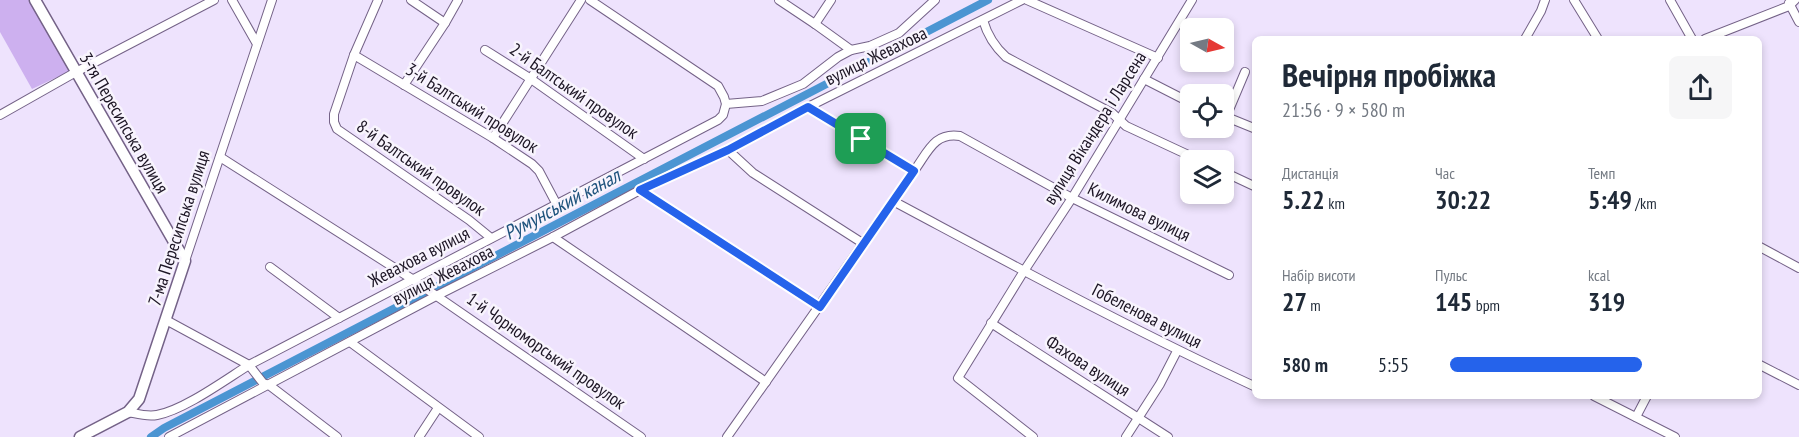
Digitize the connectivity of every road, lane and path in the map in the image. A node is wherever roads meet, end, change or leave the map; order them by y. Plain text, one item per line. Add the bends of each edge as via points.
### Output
1 (35, 0) edge
2 (214, 0) edge
3 (232, 0) edge
4 (272, 0) edge
5 (378, 0) edge
6 (411, 0) edge
7 (458, 0) edge
8 (581, 0) edge
9 (590, 0) edge
10 (779, 0) edge
11 (831, 0) edge
12 (935, 0) edge
13 (1022, 0) edge
14 (1027, 0) edge
15 (1192, 0) edge
16 (1545, 0) edge
17 (1574, 0) edge
18 (1670, 0) edge
19 (1791, 2) edge
20 (983, 20) junction
21 (1799, 22) edge
22 (445, 23) junction
23 (815, 24) junction
24 (1527, 36) edge
25 (1596, 36) edge
26 (1690, 36) edge
27 (1712, 36) edge
28 (257, 44) junction
29 (485, 50) dead end
30 (851, 50) junction
31 (354, 55) junction
32 (1158, 58) junction
33 (76, 72) junction
34 (1245, 72) dead end
35 (531, 79) junction
36 (1144, 79) junction
37 (404, 85) junction
38 (1180, 97) edge
39 (1234, 97) edge
40 (726, 104) junction
41 (808, 107) junction
42 (0, 115) edge
43 (1119, 120) junction
44 (1234, 120) edge
45 (1252, 127) edge
46 (493, 138) junction
47 (728, 150) junction
48 (1180, 151) edge
49 (220, 157) junction
50 (644, 159) junction
51 (914, 171) junction
52 (1234, 177) edge
53 (1252, 185) edge
54 (640, 190) junction
55 (1072, 198) junction
56 (893, 201) junction
57 (557, 205) junction
58 (553, 237) junction
59 (491, 238) junction
60 (864, 244) junction
61 (1762, 249) edge
62 (185, 261) junction
63 (270, 267) dead end
64 (1799, 268) edge
65 (1024, 271) junction
66 (1229, 275) dead end
67 (414, 280) junction
68 (434, 294) junction
69 (820, 307) junction
70 (339, 318) junction
71 (166, 320) junction
72 (991, 323) junction
73 (351, 342) junction
74 (1177, 351) junction
75 (1762, 366) edge
76 (250, 367) junction
77 (766, 382) junction
78 (266, 384) junction
79 (1252, 385) edge
80 (1799, 385) edge
81 (1600, 399) edge
82 (1645, 399) edge
83 (438, 408) junction
84 (129, 412) junction
85 (1636, 417) junction
86 (1138, 418) junction
87 (80, 437) edge
88 (169, 437) edge
89 (337, 437) edge
90 (418, 437) edge
91 (479, 437) edge
92 (641, 437) edge
93 (727, 437) edge
94 (1033, 437) edge
95 (1126, 437) edge
96 (1167, 437) edge
97 (1675, 437) edge

1 - 33 main road, 3-тя Пересипська вулиця
2 - 33 street
3 - 28 street
4 - 28 street, 7-ма Пересипська вулиця
5 - 31 street
6 - 22 street
7 - 22 street
8 - 35 street
9 - 40 street via 718,87
10 - 23 street
11 - 23 street
12 - 30 street via 899,33
13 - 20 street, вулиця Жевахова
14 - 32 street
15 - 32 street, вулиця Вікандера і Ларсена
16 - 24 street
17 - 25 street
18 - 26 street
19 - 21 street
19 - 27 street
20 - 41 street, вулиця Жевахова
20 - 43 street via 986,31 1006,57
22 - 37 street
23 - 30 street
28 - 49 street, 7-ма Пересипська вулиця
29 - 35 street, 2-й Балтський провулок
30 - 40 street via 803,84 762,101
31 - 37 street, 3-й Балтський провулок
31 - 59 street, 8-й Балтський провулок via 334,114 337,129
32 - 36 street, вулиця Вікандера і Ларсена
33 - 42 street
33 - 62 main road, 3-тя Пересипська вулиця
34 - 39 street
35 - 46 street
35 - 50 street, 2-й Балтський провулок
36 - 38 street
36 - 43 street, вулиця Вікандера і Ларсена
37 - 46 street, 3-й Балтський провулок
40 - 50 street, Жевахова вулиця via 718,120
41 - 47 street, вулиця Жевахова
41 - 51 street
43 - 48 street
43 - 55 street, вулиця Вікандера і Ларсена
44 - 45 street
46 - 57 street, 3-й Балтський провулок via 539,171
47 - 54 street, вулиця Жевахова
47 - 60 street via 753,173
49 - 62 street, 7-ма Пересипська вулиця
49 - 67 street, 1-й Чорноморський провулок
50 - 57 street, Жевахова вулиця
51 - 55 street, Килимова вулиця via 938,139 960,136
51 - 56 street
52 - 53 street
54 - 58 street, вулиця Жевахова
54 - 69 street
55 - 65 street, вулиця Вікандера і Ларсена
55 - 66 street, Килимова вулиця
56 - 60 street
56 - 65 street
57 - 59 street, Жевахова вулиця
58 - 68 street, вулиця Жевахова
58 - 77 street
59 - 67 street, Жевахова вулиця
60 - 69 street
61 - 64 street
62 - 71 main road, 7-ма Пересипська вулиця
63 - 70 street
65 - 72 street, вулиця Вікандера і Ларсена
65 - 74 street, Гобеленова вулиця
67 - 68 street, 1-й Чорноморський провулок
67 - 70 street, Жевахова вулиця
68 - 73 street, вулиця Жевахова
68 - 92 street, 1-й Чорноморський провулок
69 - 77 street
70 - 76 street, Жевахова вулиця
71 - 76 street
71 - 84 main road, 7-ма Пересипська вулиця via 139,399
72 - 86 street, Фахова вулиця
72 - 94 street, вулиця Вікандера і Ларсена via 958,378
73 - 78 street, вулиця Жевахова
73 - 83 street
74 - 79 street, Гобеленова вулиця
74 - 86 street
75 - 80 street
76 - 78 street
76 - 84 street, Жевахова вулиця via 168,412 144,416
77 - 93 street
78 - 88 street, вулиця Жевахова
78 - 89 street
81 - 85 street
82 - 85 street
83 - 90 street
83 - 91 street
84 - 87 main road
85 - 97 street
86 - 95 street
86 - 96 street, Фахова вулиця

